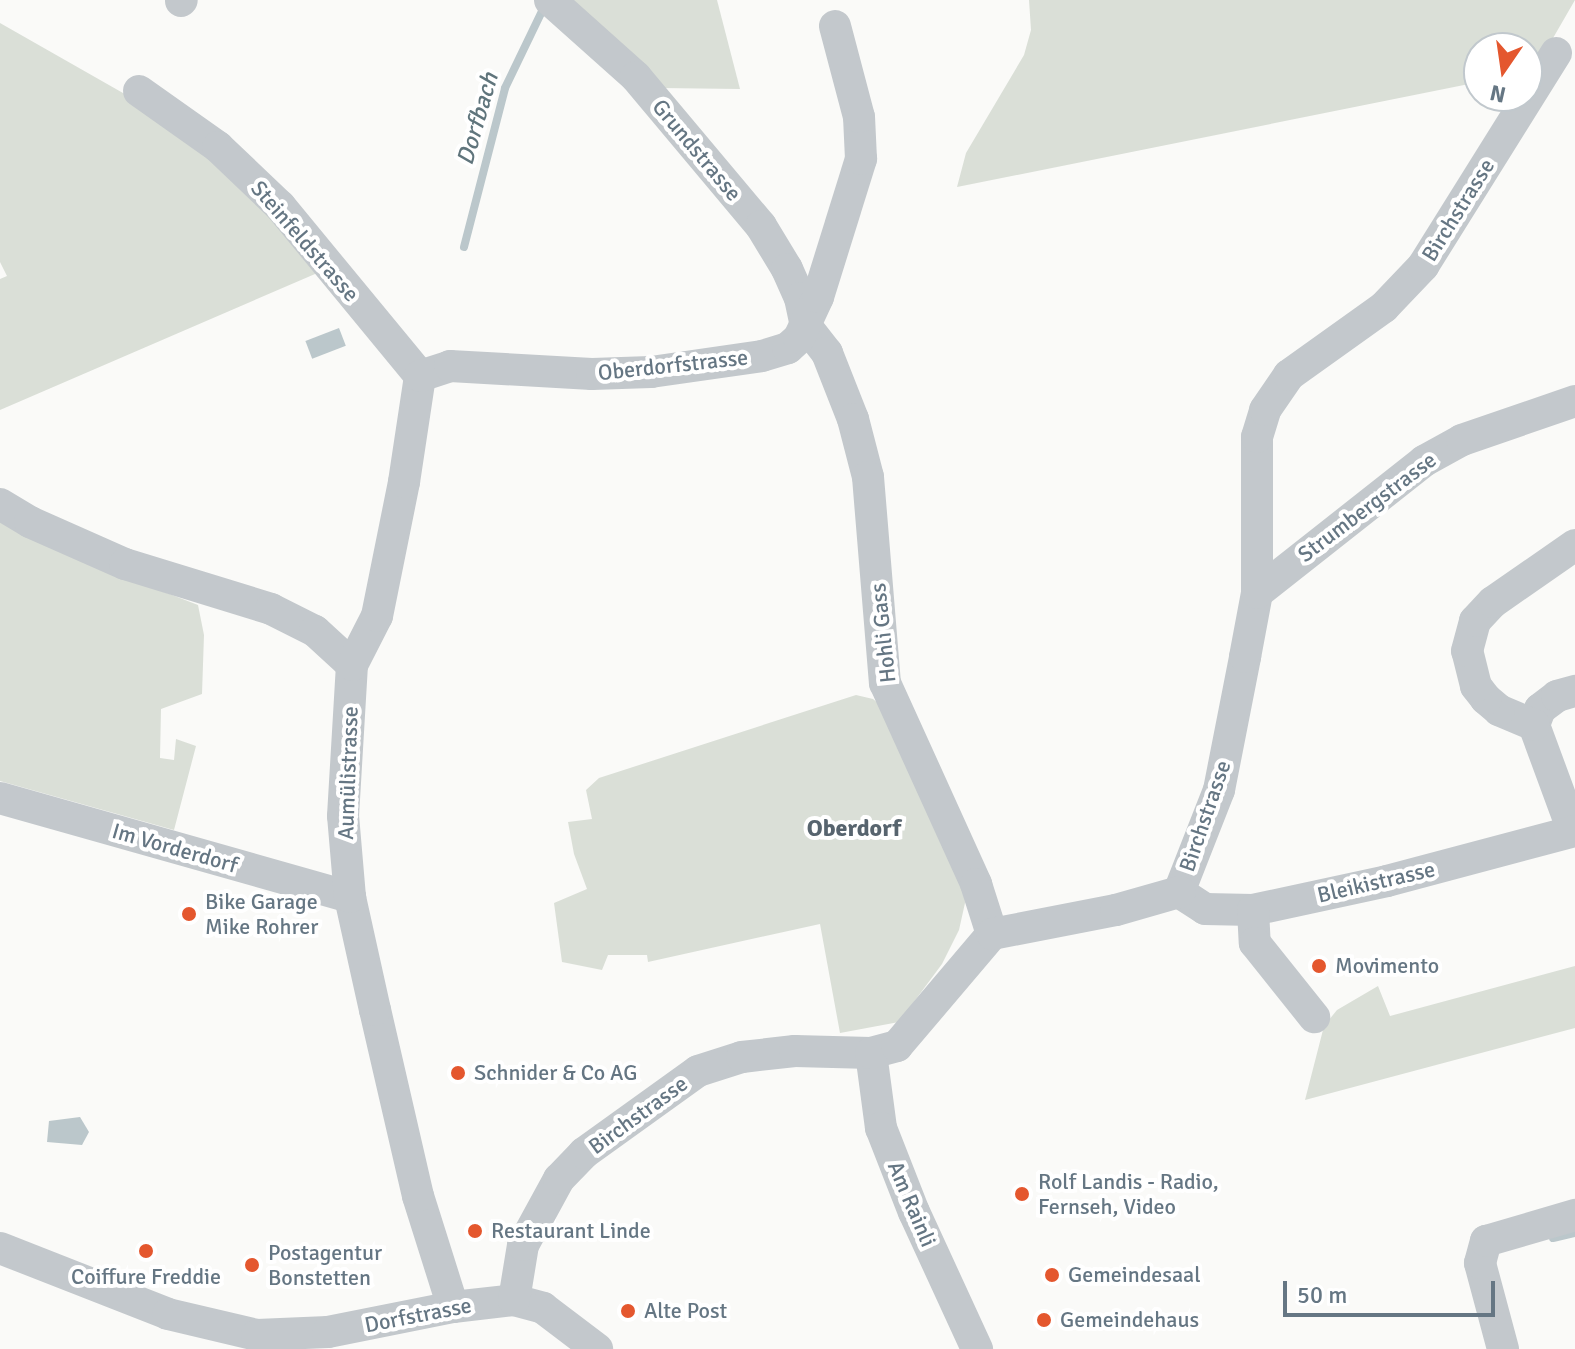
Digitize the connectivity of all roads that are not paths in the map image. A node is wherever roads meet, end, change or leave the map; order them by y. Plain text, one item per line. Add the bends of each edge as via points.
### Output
1 (550, 0) edge
2 (835, 26) dead end
3 (1556, 53) dead end
4 (139, 91) dead end
5 (806, 326) junction
6 (420, 376) junction
7 (1575, 401) edge
8 (0, 504) edge
9 (1575, 545) edge
10 (1257, 593) junction
11 (352, 665) junction
12 (1575, 691) edge
13 (1534, 725) junction
14 (0, 798) edge
15 (1574, 831) edge
16 (1179, 892) junction
17 (350, 897) junction
18 (1253, 910) junction
19 (992, 934) junction
20 (1314, 1017) dead end
21 (871, 1053) junction
22 (1575, 1215) edge
23 (0, 1248) edge
24 (514, 1300) junction
25 (453, 1307) junction
26 (597, 1349) edge
27 (977, 1349) edge
28 (1503, 1349) edge

1 - 5 street, Grundstrasse via 636,77 761,226 787,269
2 - 5 street, Oberdorfstrasse via 859,117 861,159
3 - 10 street, Birchstrasse via 1423,266 1391,301 1289,375 1274,394 1257,437
4 - 6 street, Steinfeldstrasse via 218,147 280,206
5 - 6 street, Oberdorfstrasse via 788,348 762,356 651,372 450,366
5 - 19 street, Hohli Gass via 827,353 868,477 885,683 976,884
6 - 11 street via 377,616
7 - 10 street, Strumbergstrasse via 1462,440 1424,461
8 - 11 street via 125,564 271,609 315,631
9 - 13 street via 1493,602 1475,621 1467,651 1476,686 1486,699
10 - 16 street, Birchstrasse via 1219,790
11 - 17 street, Aumülistrasse via 343,816
12 - 13 street via 1540,709
13 - 15 street
14 - 17 street, Im Vorderdorf
15 - 18 street, Bleikistrasse
16 - 18 street, Bleikistrasse via 1205,909
16 - 19 street, Birchstrasse
17 - 25 street, Aumülistrasse via 418,1196
18 - 20 street via 1255,943
19 - 21 street, Birchstrasse via 897,1046
21 - 24 street, Birchstrasse via 795,1051 742,1057 698,1071 584,1153 559,1179 523,1245
21 - 27 street, Am Rainli via 881,1128
22 - 28 street via 1486,1241 1480,1263
23 - 25 street, Dorfstrasse via 168,1314 263,1336 328,1332
24 - 25 street, Dorfstrasse
24 - 26 street, Dorfstrasse via 543,1308

